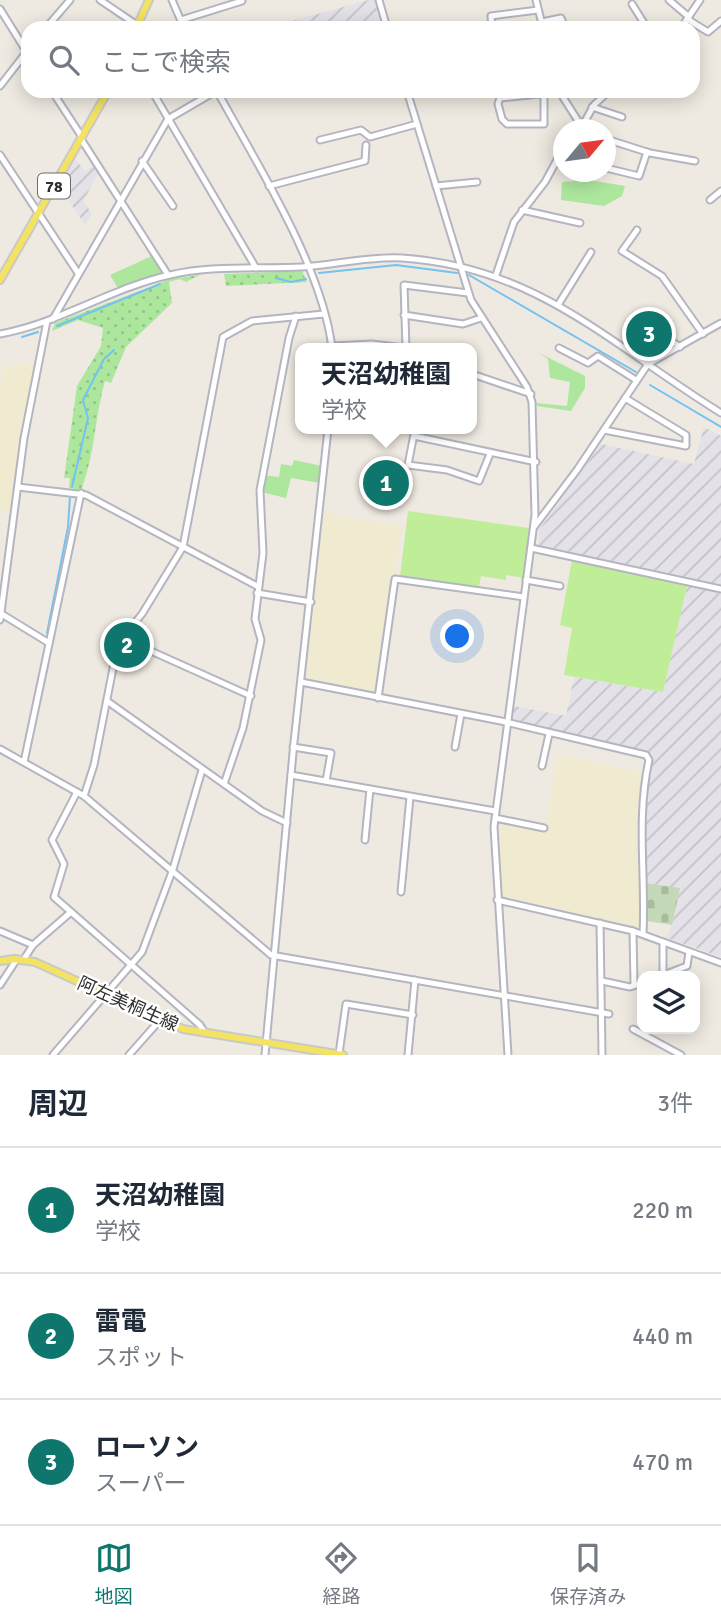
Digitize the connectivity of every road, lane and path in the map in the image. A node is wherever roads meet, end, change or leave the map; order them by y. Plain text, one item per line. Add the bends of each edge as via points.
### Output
1 (70, 0) edge
2 (100, 0) edge
3 (149, 0) edge
4 (172, 0) edge
5 (379, 0) edge
6 (536, 0) edge
7 (670, 0) edge
8 (700, 0) edge
9 (242, 1) edge
10 (632, 4) dead end
11 (0, 9) edge
12 (538, 9) junction
13 (688, 18) junction
14 (181, 20) joint
15 (52, 21) edge
16 (130, 21) edge
17 (139, 21) edge
18 (385, 21) edge
19 (491, 21) edge
20 (541, 21) edge
21 (643, 21) edge
22 (686, 21) edge
23 (692, 21) edge
24 (721, 21) edge
25 (700, 26) edge
26 (21, 41) edge
27 (21, 60) edge
28 (0, 86) edge
29 (56, 98) edge
30 (104, 98) edge
31 (156, 98) edge
32 (204, 98) edge
33 (220, 98) edge
34 (409, 98) edge
35 (514, 98) edge
36 (544, 98) edge
37 (563, 98) edge
38 (602, 98) edge
39 (592, 107) junction
40 (622, 117) dead end
41 (168, 119) junction
42 (576, 119) edge
43 (587, 119) edge
44 (417, 124) junction
45 (82, 138) junction
46 (320, 140) dead end
47 (616, 142) edge
48 (366, 145) dead end
49 (646, 152) junction
50 (1, 158) edge
51 (142, 161) junction
52 (695, 161) dead end
53 (553, 167) edge
54 (616, 170) edge
55 (477, 182) dead end
56 (436, 186) junction
57 (269, 187) junction
58 (721, 191) edge
59 (120, 199) junction
60 (709, 200) dead end
61 (173, 206) dead end
62 (522, 210) junction
63 (38, 213) junction
64 (580, 223) dead end
65 (637, 230) dead end
66 (591, 252) dead end
67 (461, 265) junction
68 (307, 266) junction
69 (256, 268) junction
70 (78, 273) junction
71 (168, 275) junction
72 (496, 275) junction
73 (0, 280) edge
74 (468, 293) junction
75 (558, 306) junction
76 (324, 314) junction
77 (404, 315) junction
78 (660, 315) dead end
79 (296, 316) junction
80 (481, 318) junction
81 (50, 320) junction
82 (721, 323) edge
83 (0, 334) edge
84 (703, 334) junction
85 (331, 343) edge
86 (405, 343) edge
87 (680, 346) junction
88 (559, 348) dead end
89 (648, 364) junction
90 (477, 376) edge
91 (636, 380) junction
92 (531, 394) junction
93 (625, 398) junction
94 (721, 413) edge
95 (604, 430) junction
96 (327, 434) edge
97 (414, 436) joint
98 (490, 454) junction
99 (536, 462) junction
100 (18, 487) junction
101 (81, 493) junction
102 (534, 527) junction
103 (183, 547) junction
104 (531, 548) junction
105 (526, 580) junction
106 (560, 586) dead end
107 (257, 589) junction
108 (721, 589) edge
109 (524, 597) junction
110 (310, 602) junction
111 (1, 616) edge
112 (121, 638) junction
113 (49, 643) junction
114 (300, 682) junction
115 (251, 696) junction
116 (377, 698) junction
117 (107, 701) junction
118 (461, 714) junction
119 (506, 723) junction
120 (549, 734) junction
121 (293, 747) junction
122 (455, 747) dead end
123 (0, 749) edge
124 (24, 762) junction
125 (542, 766) dead end
126 (202, 770) junction
127 (291, 775) junction
128 (326, 781) junction
129 (224, 784) junction
130 (370, 789) junction
131 (77, 792) junction
132 (84, 796) junction
133 (410, 797) junction
134 (495, 811) junction
135 (495, 818) junction
136 (287, 824) junction
137 (544, 828) dead end
138 (365, 840) dead end
139 (172, 873) junction
140 (401, 892) dead end
141 (497, 900) junction
142 (71, 912) junction
143 (600, 923) junction
144 (0, 931) edge
145 (633, 931) junction
146 (643, 934) junction
147 (663, 942) junction
148 (33, 945) junction
149 (689, 952) junction
150 (275, 956) junction
151 (21, 959) junction
152 (0, 961) edge
153 (721, 963) edge
154 (130, 966) junction
155 (662, 971) edge
156 (674, 971) edge
157 (415, 980) junction
158 (602, 981) junction
159 (637, 984) edge
160 (0, 985) edge
161 (634, 985) junction
162 (503, 993) junction
163 (106, 995) junction
164 (606, 1013) junction
165 (413, 1015) junction
166 (160, 1020) junction
167 (634, 1029) dead end
168 (205, 1033) junction
169 (266, 1043) junction
170 (53, 1055) edge
171 (129, 1055) edge
172 (265, 1055) edge
173 (341, 1055) edge
174 (408, 1055) edge
175 (508, 1055) edge
176 (602, 1055) edge
177 (681, 1055) edge

1 - 15 street
2 - 16 street
3 - 17 main road
4 - 14 street
5 - 18 street
6 - 12 street
7 - 13 street
8 - 13 street
9 - 14 street
10 - 21 street
11 - 26 street
12 - 19 street via 491,16
12 - 20 street
13 - 22 street
13 - 23 street
24 - 25 street via 708,32
27 - 28 street
29 - 45 street
30 - 45 main road, 78
31 - 41 street
32 - 41 street
33 - 57 street
34 - 44 street
35 - 36 street via 499,100 507,124 546,123
37 - 42 street
38 - 39 street
39 - 40 street
39 - 43 street
41 - 51 street
41 - 69 street
44 - 46 street via 370,137 361,130
44 - 56 street
45 - 59 street
45 - 63 main road, 78
47 - 49 street
48 - 57 street via 365,161
49 - 52 street
49 - 54 street via 639,176
50 - 63 street
51 - 59 street
51 - 61 street
53 - 62 street
55 - 56 street
56 - 67 street
57 - 68 street
58 - 60 street
59 - 70 street
59 - 71 street
62 - 64 street
62 - 72 street
63 - 70 street
63 - 73 main road, 78
65 - 84 street via 622,251 662,276
66 - 75 street
67 - 68 street via 393,258
67 - 72 street
67 - 74 street
68 - 69 street
68 - 76 street
69 - 71 street
70 - 81 street
71 - 81 street
72 - 75 street
74 - 77 street via 405,285
74 - 80 street
75 - 89 street via 605,332
76 - 79 street
76 - 85 street
77 - 80 street via 463,324
77 - 86 street
78 - 87 street via 653,328
79 - 103 street via 252,321 223,337
79 - 107 street via 261,483 263,553
80 - 92 street
81 - 83 street
81 - 100 street
82 - 84 street
84 - 87 street
87 - 89 street
88 - 91 street via 588,363 598,356
89 - 91 street
89 - 94 street
90 - 92 street
91 - 93 street
92 - 99 street
93 - 95 street
93 - 95 street via 686,435 686,446
95 - 102 street
96 - 110 street
97 - 98 street
97 - 98 street via 408,466 447,470 479,481
98 - 99 street
99 - 102 street
100 - 101 street
100 - 111 street
101 - 103 street
101 - 113 street
102 - 104 street
103 - 107 street
103 - 112 street via 142,614
104 - 105 street
104 - 108 street
105 - 106 street
105 - 109 street
107 - 110 street
107 - 115 street via 255,619 261,640
109 - 116 street via 394,579
109 - 119 street
110 - 114 street
111 - 113 street
112 - 115 street
112 - 117 street
113 - 124 street
114 - 116 street
114 - 121 street
115 - 129 street
116 - 118 street
117 - 126 street
117 - 132 street
118 - 119 street
118 - 122 street
119 - 120 street
119 - 134 street
120 - 125 street
120 - 146 street via 648,757 642,796
121 - 127 street
121 - 128 street via 331,753
123 - 124 street
124 - 131 street
126 - 129 street
126 - 139 street
127 - 128 street
127 - 136 street
128 - 130 street
129 - 136 street
130 - 133 street
130 - 138 street
131 - 132 street
131 - 142 street via 52,842 64,867 54,897
132 - 139 street
133 - 134 street
133 - 140 street
134 - 135 street
135 - 137 street
135 - 141 street
136 - 150 street
139 - 150 street
139 - 154 street via 144,948
141 - 143 street
141 - 162 street
142 - 148 street
142 - 154 street
143 - 145 street
143 - 158 street
144 - 148 street
145 - 146 street
145 - 161 street
146 - 147 street
147 - 149 street
147 - 155 street
148 - 151 street
149 - 153 street
149 - 156 street via 687,966
150 - 157 street
150 - 169 street
151 - 152 main road
151 - 160 street
151 - 163 main road, 阿左美桐生線
154 - 163 street
154 - 168 street
157 - 162 street
157 - 165 street
158 - 161 street
158 - 164 street
159 - 161 street
162 - 164 street
162 - 175 street
163 - 166 main road, 阿左美桐生線
163 - 170 street
164 - 176 street
165 - 173 street via 346,1004
165 - 174 street
166 - 168 main road, 阿左美桐生線
166 - 171 street
167 - 177 street
168 - 169 main road, 阿左美桐生線
169 - 172 street
169 - 173 main road, 阿左美桐生線

